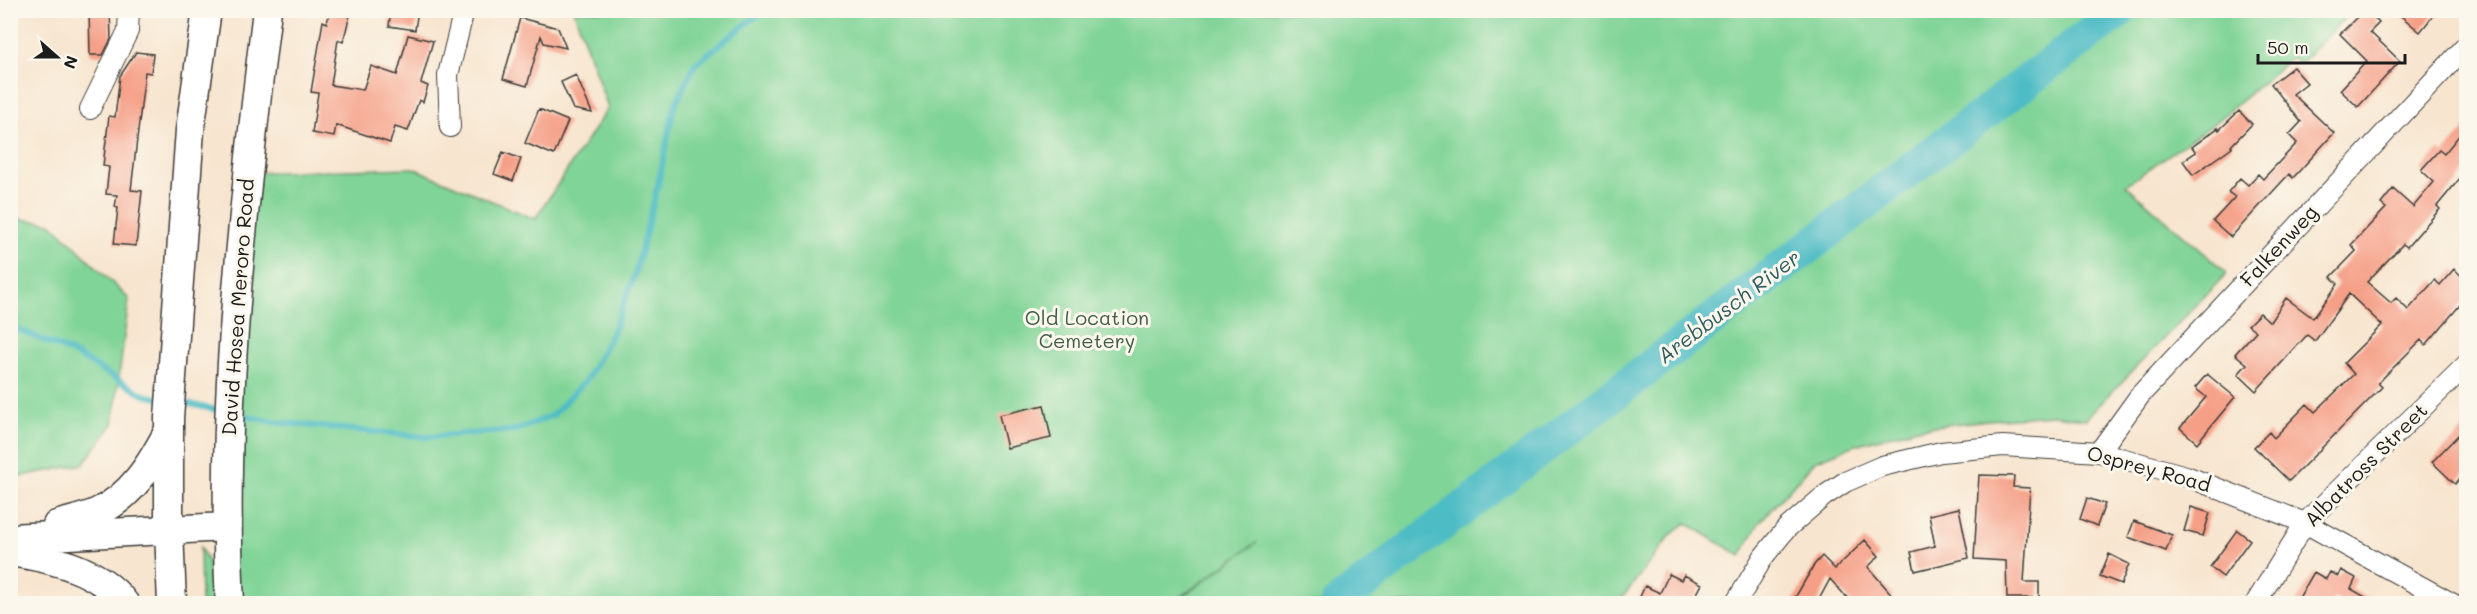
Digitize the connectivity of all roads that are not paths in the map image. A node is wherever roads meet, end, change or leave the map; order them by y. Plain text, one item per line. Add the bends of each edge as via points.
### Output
1 (129, 10) edge
2 (207, 10) edge
3 (267, 10) edge
4 (464, 10) edge
5 (2466, 46) edge
6 (90, 109) dead end
7 (450, 127) dead end
8 (2466, 365) edge
9 (169, 424) junction
10 (2099, 452) junction
11 (2305, 523) junction
12 (226, 527) junction
13 (169, 530) junction
14 (13, 542) edge
15 (125, 603) edge
16 (172, 603) edge
17 (230, 603) edge
18 (1735, 603) edge
19 (2255, 603) edge
20 (2453, 603) edge

1 - 6 street via 128,31
2 - 9 main road via 190,130
3 - 12 main road, David Hosea Meroro Road via 241,225
4 - 7 street via 448,75
5 - 10 street, Falkenweg via 2141,394
8 - 11 street, Albatross Street
9 - 13 main road
9 - 14 main road via 152,461 120,498 97,513
10 - 11 street, Osprey Road via 2186,476
10 - 18 street, Osprey Road via 2003,446 1941,452 1882,466 1845,482 1787,528
11 - 19 street, Albatross Street
11 - 20 street, Osprey Road
12 - 13 main road
12 - 17 main road, David Hosea Meroro Road
13 - 14 main road
13 - 16 main road
14 - 15 main road via 29,555 87,572 106,583

